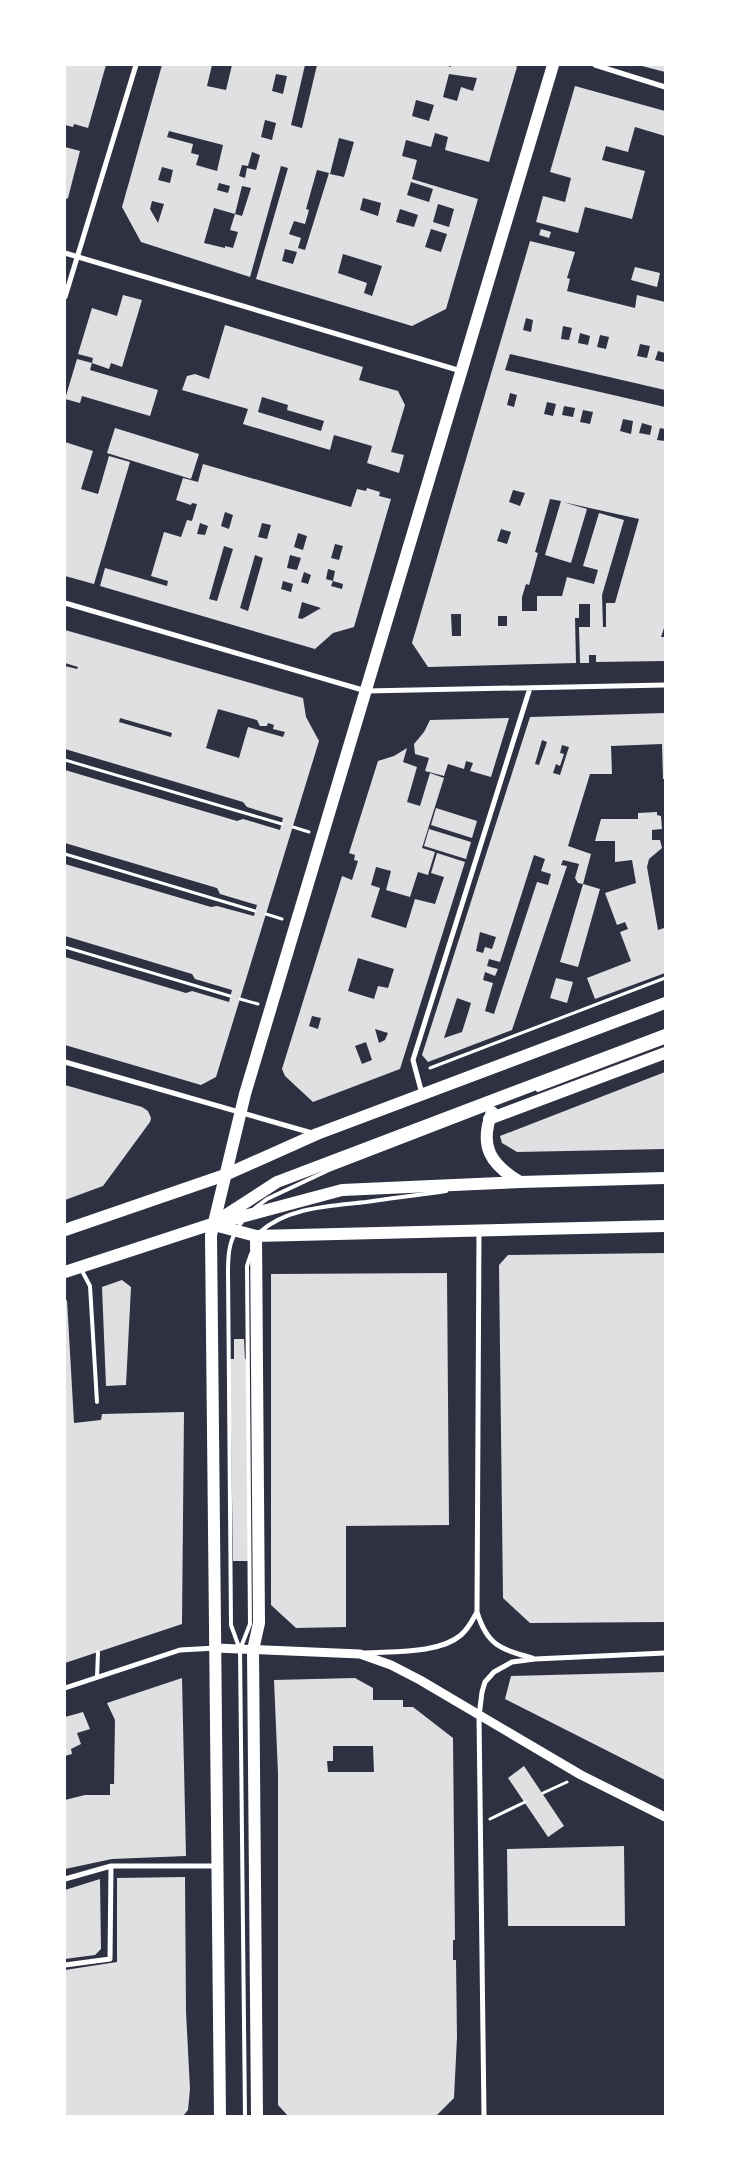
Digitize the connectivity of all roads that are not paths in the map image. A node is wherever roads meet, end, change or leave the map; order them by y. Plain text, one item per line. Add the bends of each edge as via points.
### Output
1 (136, 65) edge
2 (553, 65) edge
3 (595, 65) edge
4 (665, 87) edge
5 (65, 253) edge
6 (77, 257) junction
7 (65, 297) edge
8 (462, 371) junction
9 (65, 603) edge
10 (665, 685) edge
11 (530, 688) junction
12 (366, 691) junction
13 (665, 1003) edge
14 (665, 1035) edge
15 (665, 1042) edge
16 (665, 1053) edge
17 (65, 1062) edge
18 (530, 1093) dead end
19 (422, 1094) junction
20 (493, 1108) junction
21 (240, 1114) junction
22 (317, 1134) junction
23 (225, 1175) junction
24 (665, 1178) edge
25 (520, 1182) junction
26 (246, 1216) junction
27 (212, 1224) junction
28 (665, 1226) edge
29 (65, 1230) edge
30 (236, 1230) junction
31 (479, 1230) junction
32 (256, 1236) junction
33 (80, 1267) junction
34 (65, 1272) edge
35 (97, 1402) dead end
36 (477, 1612) junction
37 (216, 1648) junction
38 (247, 1650) junction
39 (98, 1652) dead end
40 (665, 1653) edge
41 (360, 1654) junction
42 (535, 1659) junction
43 (97, 1677) junction
44 (65, 1688) edge
45 (479, 1716) junction
46 (665, 1817) edge
47 (111, 1866) junction
48 (219, 1866) junction
49 (65, 1879) edge
50 (65, 1965) edge
51 (220, 2116) edge
52 (245, 2116) edge
53 (257, 2116) edge
54 (484, 2116) edge

1 - 6 street
2 - 8 main road
3 - 4 street
5 - 6 street
6 - 7 street
6 - 8 street
8 - 12 main road
9 - 12 street
10 - 11 street
11 - 12 street
11 - 19 street via 413,1060
12 - 21 main road
13 - 19 main road
14 - 20 main road
15 - 18 lane
16 - 20 main road
17 - 21 street
19 - 22 main road
20 - 25 main road via 486,1137 488,1151 506,1174
20 - 26 lane via 329,1170 267,1199
20 - 27 main road via 277,1182
21 - 22 street
21 - 23 main road
22 - 23 main road
23 - 27 main road
23 - 29 main road
24 - 25 main road
25 - 26 main road via 342,1190
25 - 32 lane via 312,1209 267,1226
26 - 27 main road
26 - 30 lane
27 - 30 main road
27 - 33 main road
27 - 37 main road
28 - 31 main road
30 - 32 main road
30 - 38 lane via 228,1247 231,1625
31 - 32 main road
31 - 36 street
32 - 38 main road via 259,1623
33 - 34 main road
33 - 35 lane via 90,1286
36 - 41 street via 469,1627 446,1644 425,1649
36 - 42 street via 485,1633 493,1643 501,1649
37 - 38 street
37 - 43 street via 180,1650
37 - 48 main road
38 - 41 street
38 - 52 lane
38 - 53 main road
39 - 43 lane
40 - 42 street
41 - 45 street via 420,1680
42 - 45 street via 503,1666 489,1676 482,1692
43 - 44 street
45 - 46 street via 581,1775
45 - 54 street
47 - 48 street
47 - 49 street
47 - 50 street via 110,1959
48 - 51 main road

